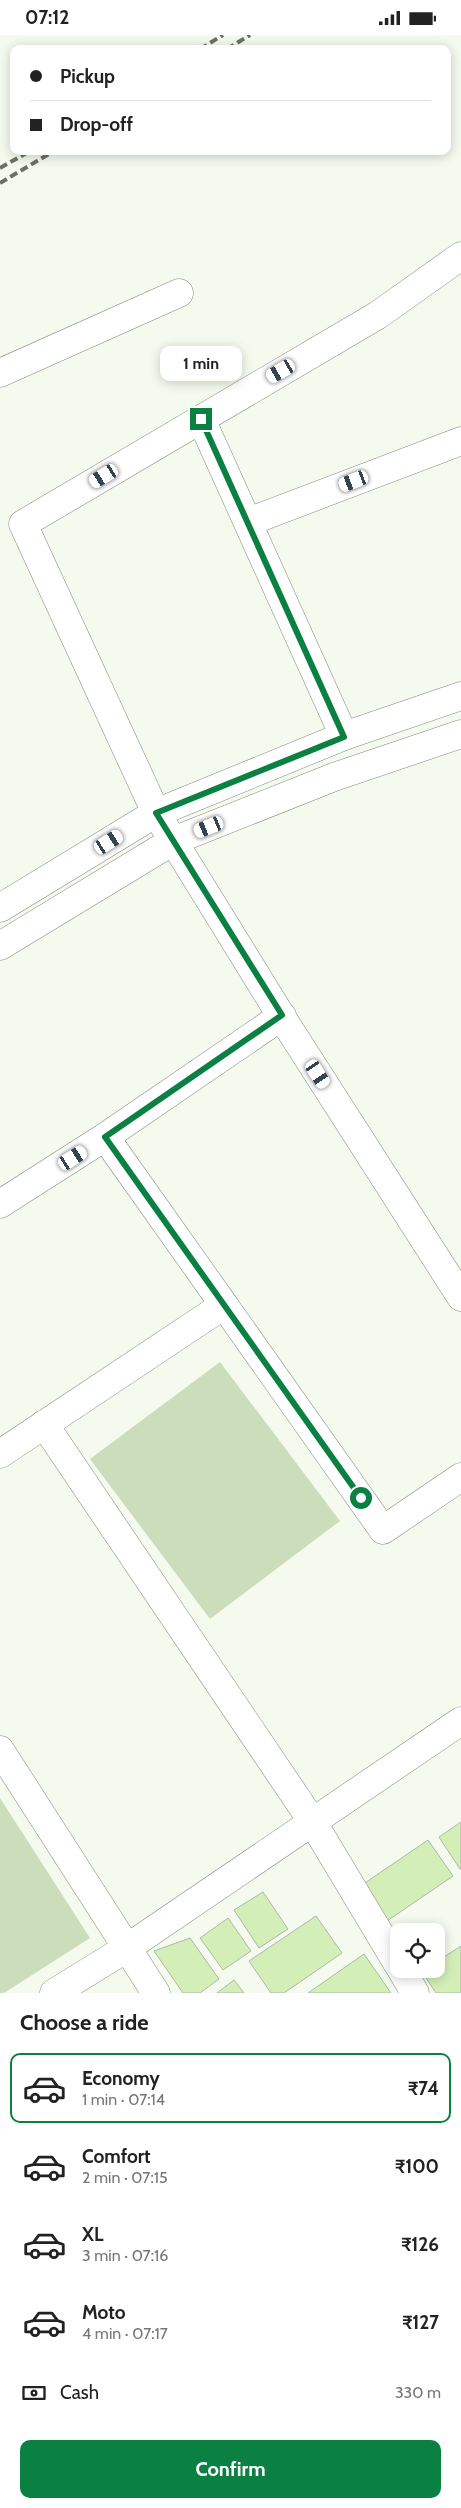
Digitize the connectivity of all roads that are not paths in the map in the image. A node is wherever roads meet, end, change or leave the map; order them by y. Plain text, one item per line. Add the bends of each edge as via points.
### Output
1 (461, 257) edge
2 (179, 293) dead end
3 (0, 373) edge
4 (201, 419) junction
5 (461, 441) edge
6 (248, 522) junction
7 (461, 696) edge
8 (461, 734) edge
9 (344, 737) junction
10 (156, 813) junction
11 (173, 841) junction
12 (0, 908) edge
13 (0, 946) edge
14 (282, 1015) junction
15 (105, 1137) junction
16 (0, 1204) edge
17 (461, 1297) edge
18 (224, 1305) junction
19 (44, 1425) junction
20 (0, 1454) edge
21 (461, 1477) edge
22 (461, 1721) edge
23 (0, 1751) edge
24 (312, 1821) junction
25 (127, 1948) junction
26 (390, 1950) edge
27 (406, 1978) edge
28 (54, 1993) edge
29 (156, 1993) edge
30 (415, 1993) edge

1 - 4 street via 378,315
2 - 3 street
4 - 6 street
4 - 10 street via 23,524
5 - 6 street
6 - 9 street
7 - 9 street
8 - 11 street via 334,777
9 - 10 street
10 - 11 street
10 - 12 street
11 - 13 street
11 - 14 street
14 - 15 street
14 - 17 street
15 - 16 street
15 - 18 street
18 - 19 street
18 - 21 street via 384,1531
19 - 20 street
19 - 24 street
22 - 24 street
23 - 25 street
24 - 25 street
24 - 26 street
25 - 28 street
25 - 29 street
27 - 30 street

